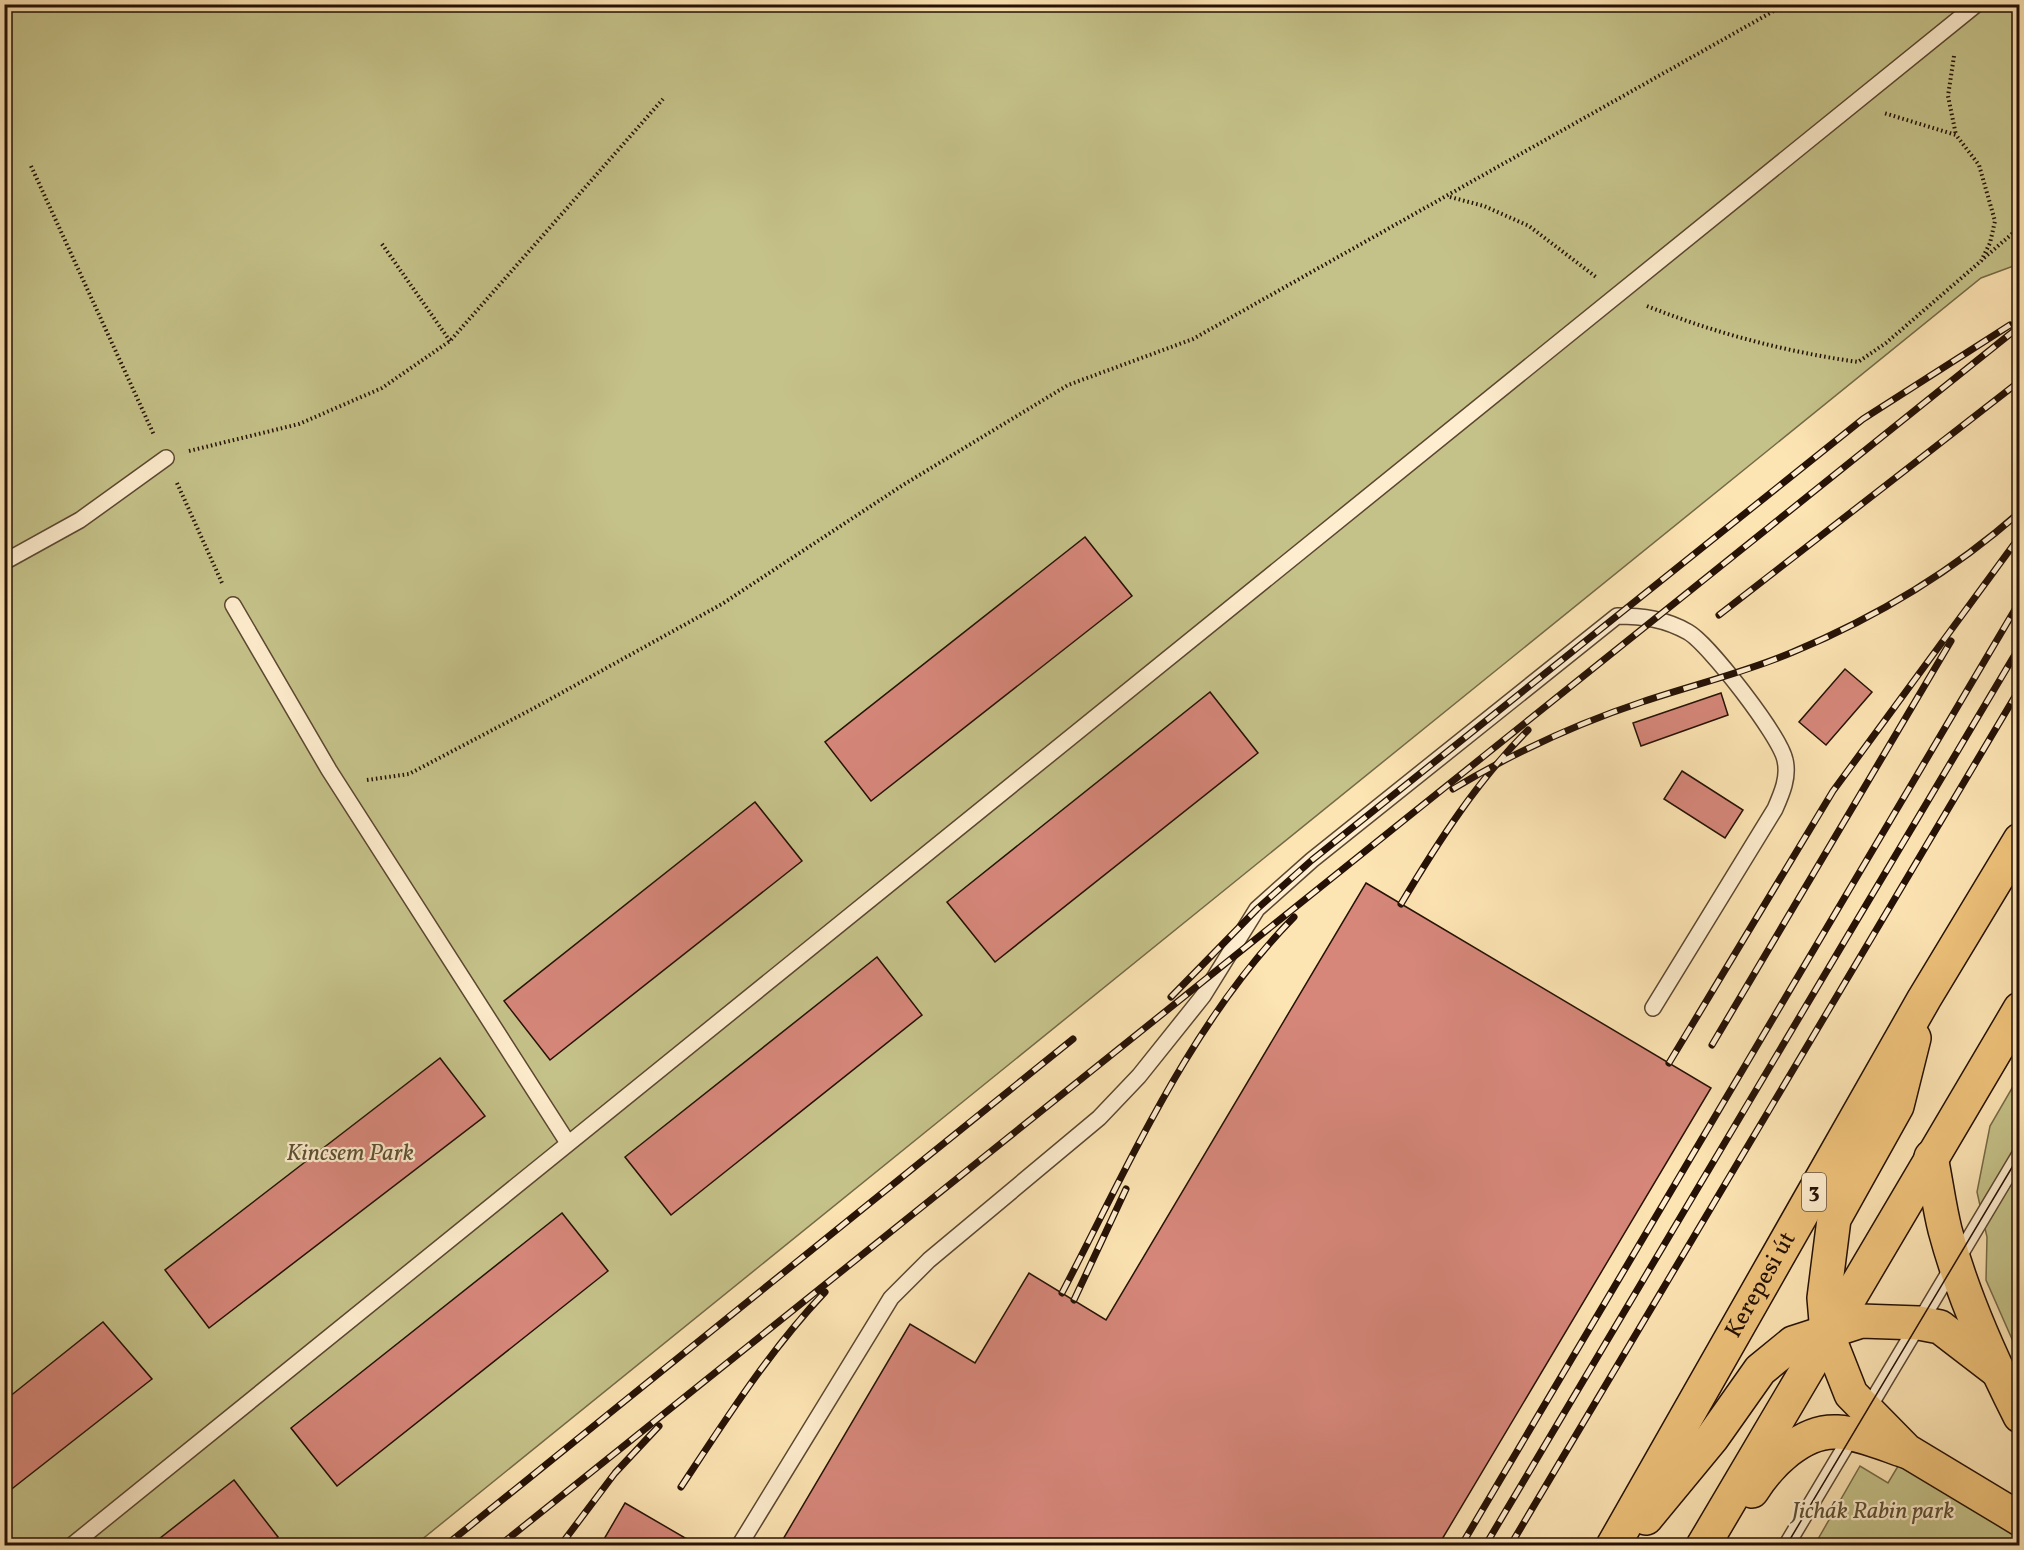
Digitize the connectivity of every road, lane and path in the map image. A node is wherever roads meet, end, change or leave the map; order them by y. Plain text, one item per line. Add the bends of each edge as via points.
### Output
1 (1786, 4) edge
2 (1972, 8) edge
3 (663, 99) dead end
4 (1852, 105) junction
5 (1956, 135) junction
6 (31, 166) dead end
7 (1449, 196) junction
8 (2019, 227) edge
9 (382, 244) dead end
10 (1980, 261) junction
11 (1618, 294) junction
12 (450, 341) junction
13 (166, 458) junction
14 (4, 562) edge
15 (233, 605) joint
16 (338, 784) junction
17 (2019, 840) edge
18 (1924, 999) junction
19 (1653, 1008) dead end
20 (2019, 1009) edge
21 (568, 1143) junction
22 (2019, 1154) edge
23 (1931, 1157) junction
24 (1955, 1262) junction
25 (1919, 1323) junction
26 (1827, 1333) junction
27 (1996, 1370) junction
28 (2019, 1416) edge
29 (1859, 1422) junction
30 (2019, 1519) edge
31 (1710, 1533) edge
32 (71, 1545) edge
33 (739, 1545) edge
34 (1613, 1545) edge
35 (1623, 1545) edge
36 (1786, 1545) edge

1 - 7 path
2 - 4 lane
2 - 5 path via 1955,50 1948,96
3 - 12 path
4 - 5 path
4 - 11 lane
5 - 10 path via 1979,165 1995,221 1990,243
6 - 13 path
7 - 11 path via 1484,206 1528,226
7 - 16 path via 1193,339 1068,385 903,485 722,604 536,707 409,774
8 - 10 path
9 - 12 path
10 - 11 path via 1886,343 1858,362 1808,355 1670,315
11 - 21 lane
12 - 13 path via 382,388 299,424
13 - 14 lane via 80,520
13 - 15 path
15 - 16 lane
16 - 21 lane
17 - 18 main road, Kerepesi út / 3
18 - 26 main road via 1897,1106 1834,1219 1824,1298
18 - 34 main road, Kerepesi út / 3
19 - 33 lane via 1776,809 1783,790 1785,758 1770,730 1699,640 1664,621 1617,616 1312,860 1257,909 1203,996 1139,1076 1099,1118 929,1260 891,1298
20 - 23 main road
21 - 32 lane
22 - 24 lane
23 - 24 main road
23 - 26 main road
24 - 25 lane
24 - 27 main road
25 - 26 main road via 1860,1321
25 - 27 main road via 1940,1327
25 - 29 lane
26 - 29 main road
26 - 31 main road
26 - 35 main road via 1793,1343 1760,1370 1713,1438
27 - 28 main road
29 - 30 main road
29 - 31 main road via 1796,1443
29 - 36 lane

